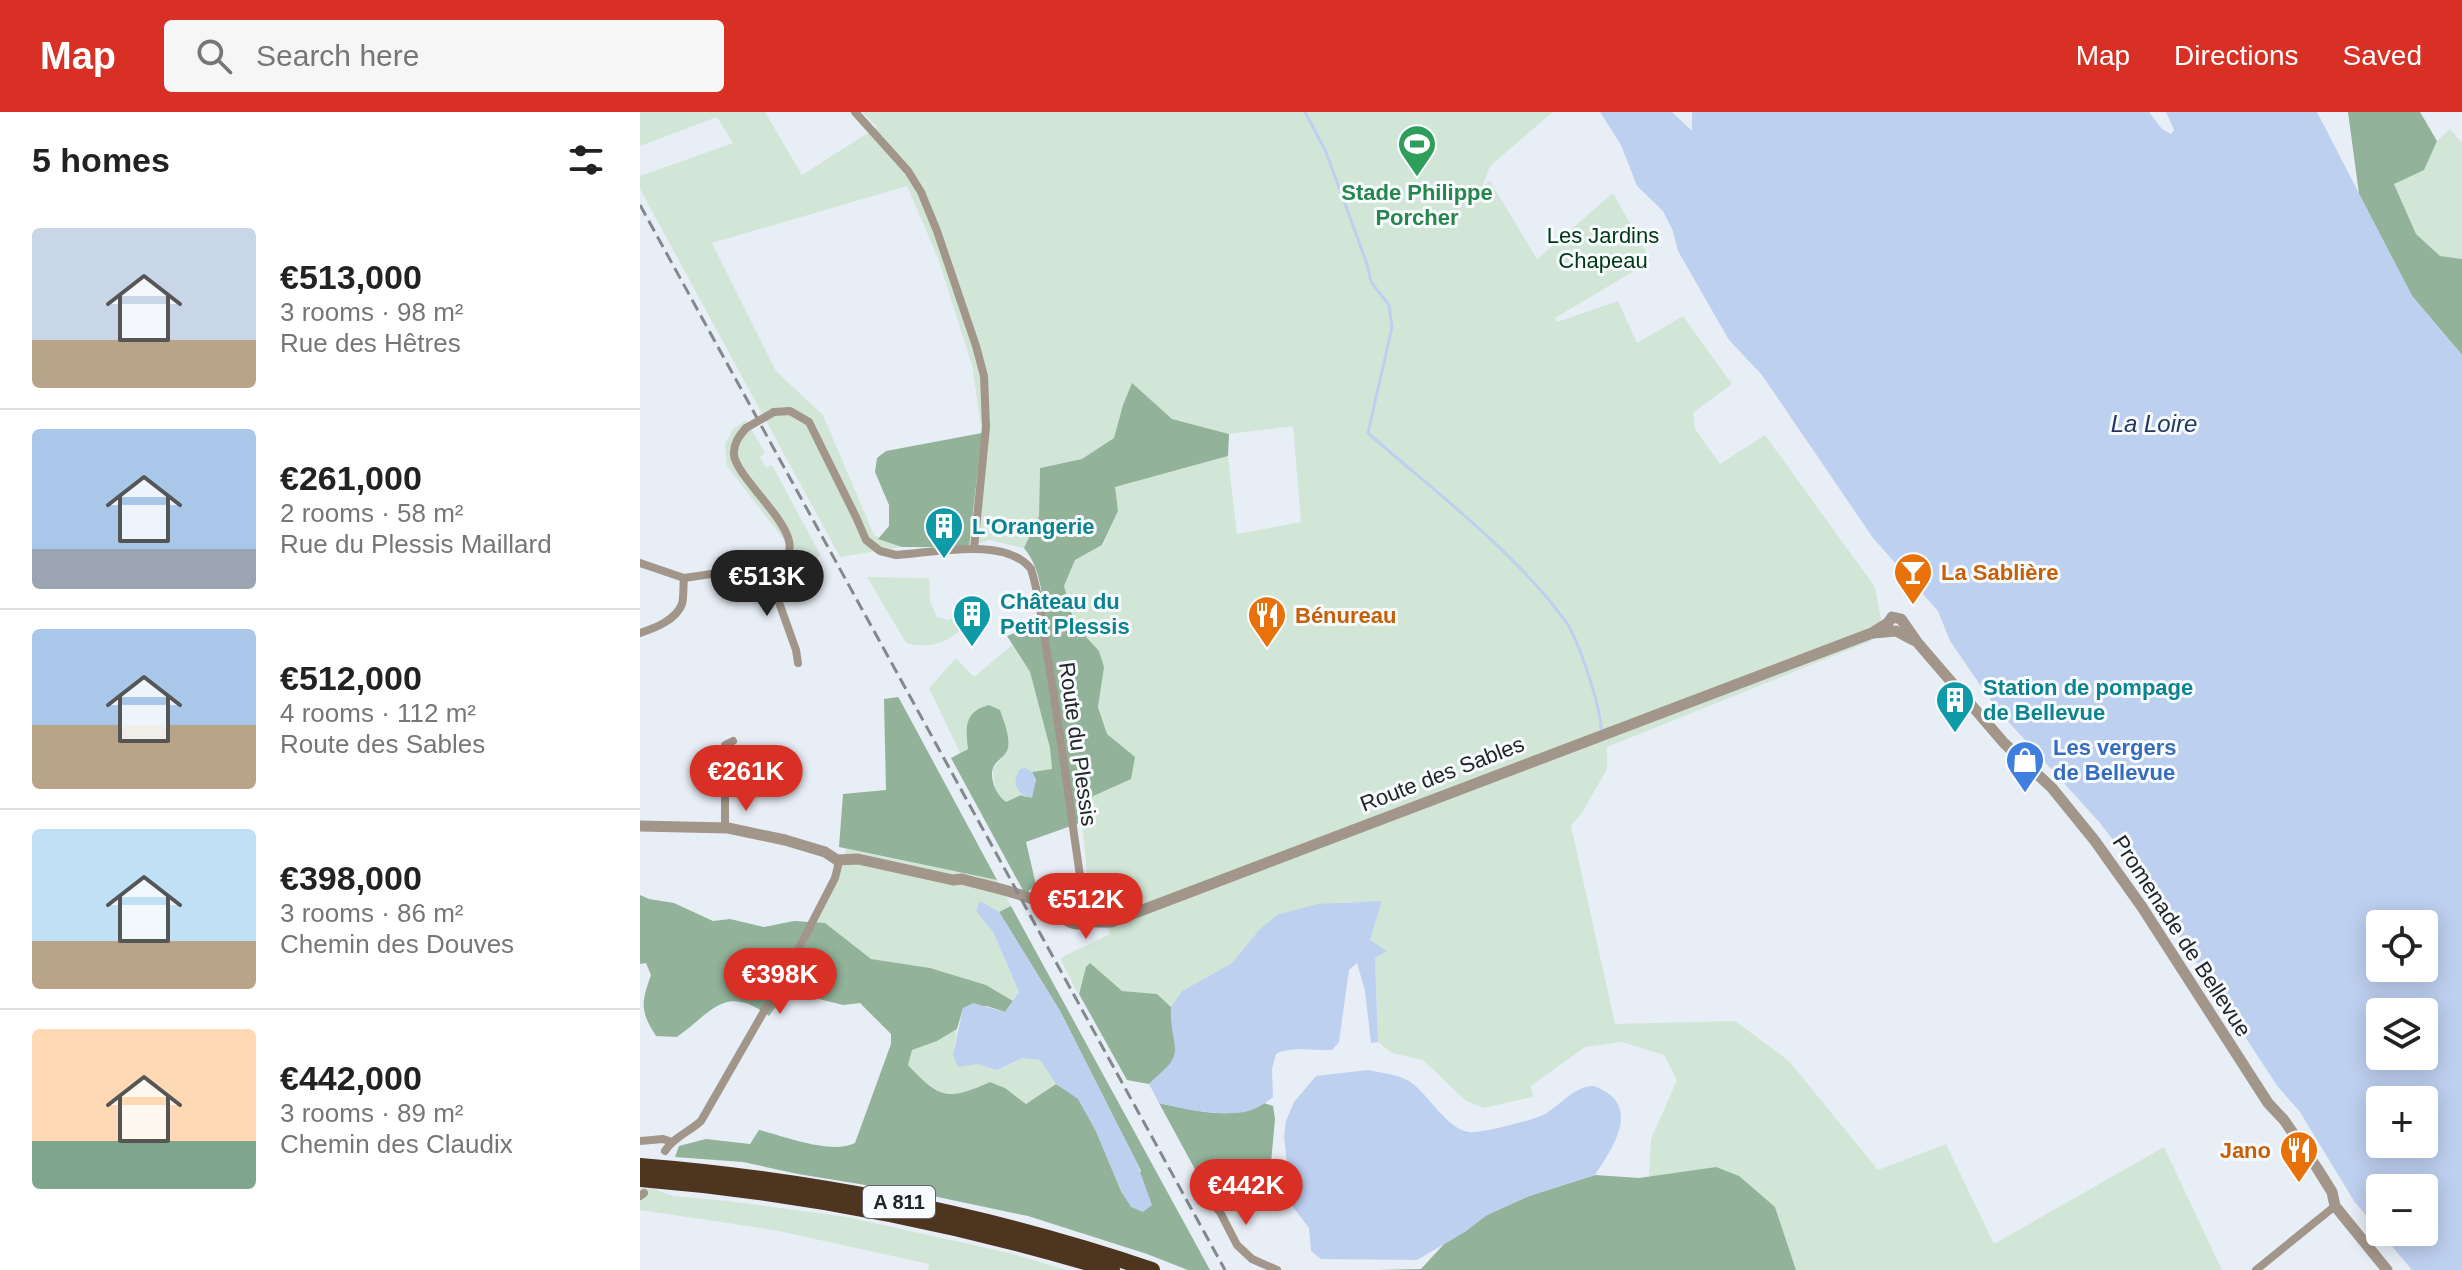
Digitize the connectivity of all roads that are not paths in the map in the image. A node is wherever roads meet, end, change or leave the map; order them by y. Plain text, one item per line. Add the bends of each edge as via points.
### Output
1 (855, 112) edge
2 (974, 549) junction
3 (640, 563) edge
4 (766, 566) junction
5 (684, 578) junction
6 (1894, 627) joint
7 (640, 633) edge
8 (798, 663) dead end
9 (733, 741) dead end
10 (640, 826) edge
11 (725, 828) junction
12 (837, 860) junction
13 (1090, 918) junction
14 (640, 1141) edge
15 (672, 1142) junction
16 (665, 1151) dead end
17 (640, 1166) edge
18 (641, 1189) edge
19 (1207, 1198) dead end
20 (2335, 1206) junction
21 (1112, 1270) edge
22 (1152, 1270) edge
23 (1277, 1270) edge
24 (2256, 1270) edge
25 (2387, 1270) edge

1 - 2 street via 921,192 976,346 984,376 986,427
2 - 4 street, Route du Plessis, bridge via 896,555 872,547 809,422 790,411 774,412 746,428 735,444 739,469 778,518 790,544 785,558
2 - 13 street, Route du Plessis via 1011,553 1031,569
3 - 5 street
4 - 5 street
4 - 8 street
5 - 7 street via 682,606
6 - 13 street, Route des Sables via 1111,922
6 - 20 street, Promenade de Bellevue via 1917,642 2095,841 2268,1103 2317,1168
9 - 11 street via 725,745
10 - 11 street, Route des Sables
11 - 12 street, Route des Sables via 785,840
12 - 13 street, Route des Sables via 858,859 962,879 1031,900 1068,921 1080,924
12 - 15 street via 835,878 786,973 701,1121
14 - 15 street
15 - 16 street
17 - 22 highway, A 811 via 761,1179 907,1204
18 - 21 highway, A 811 via 758,1191 870,1209 982,1233
19 - 23 street via 1237,1245
20 - 24 street
20 - 25 street, Promenade de Bellevue

